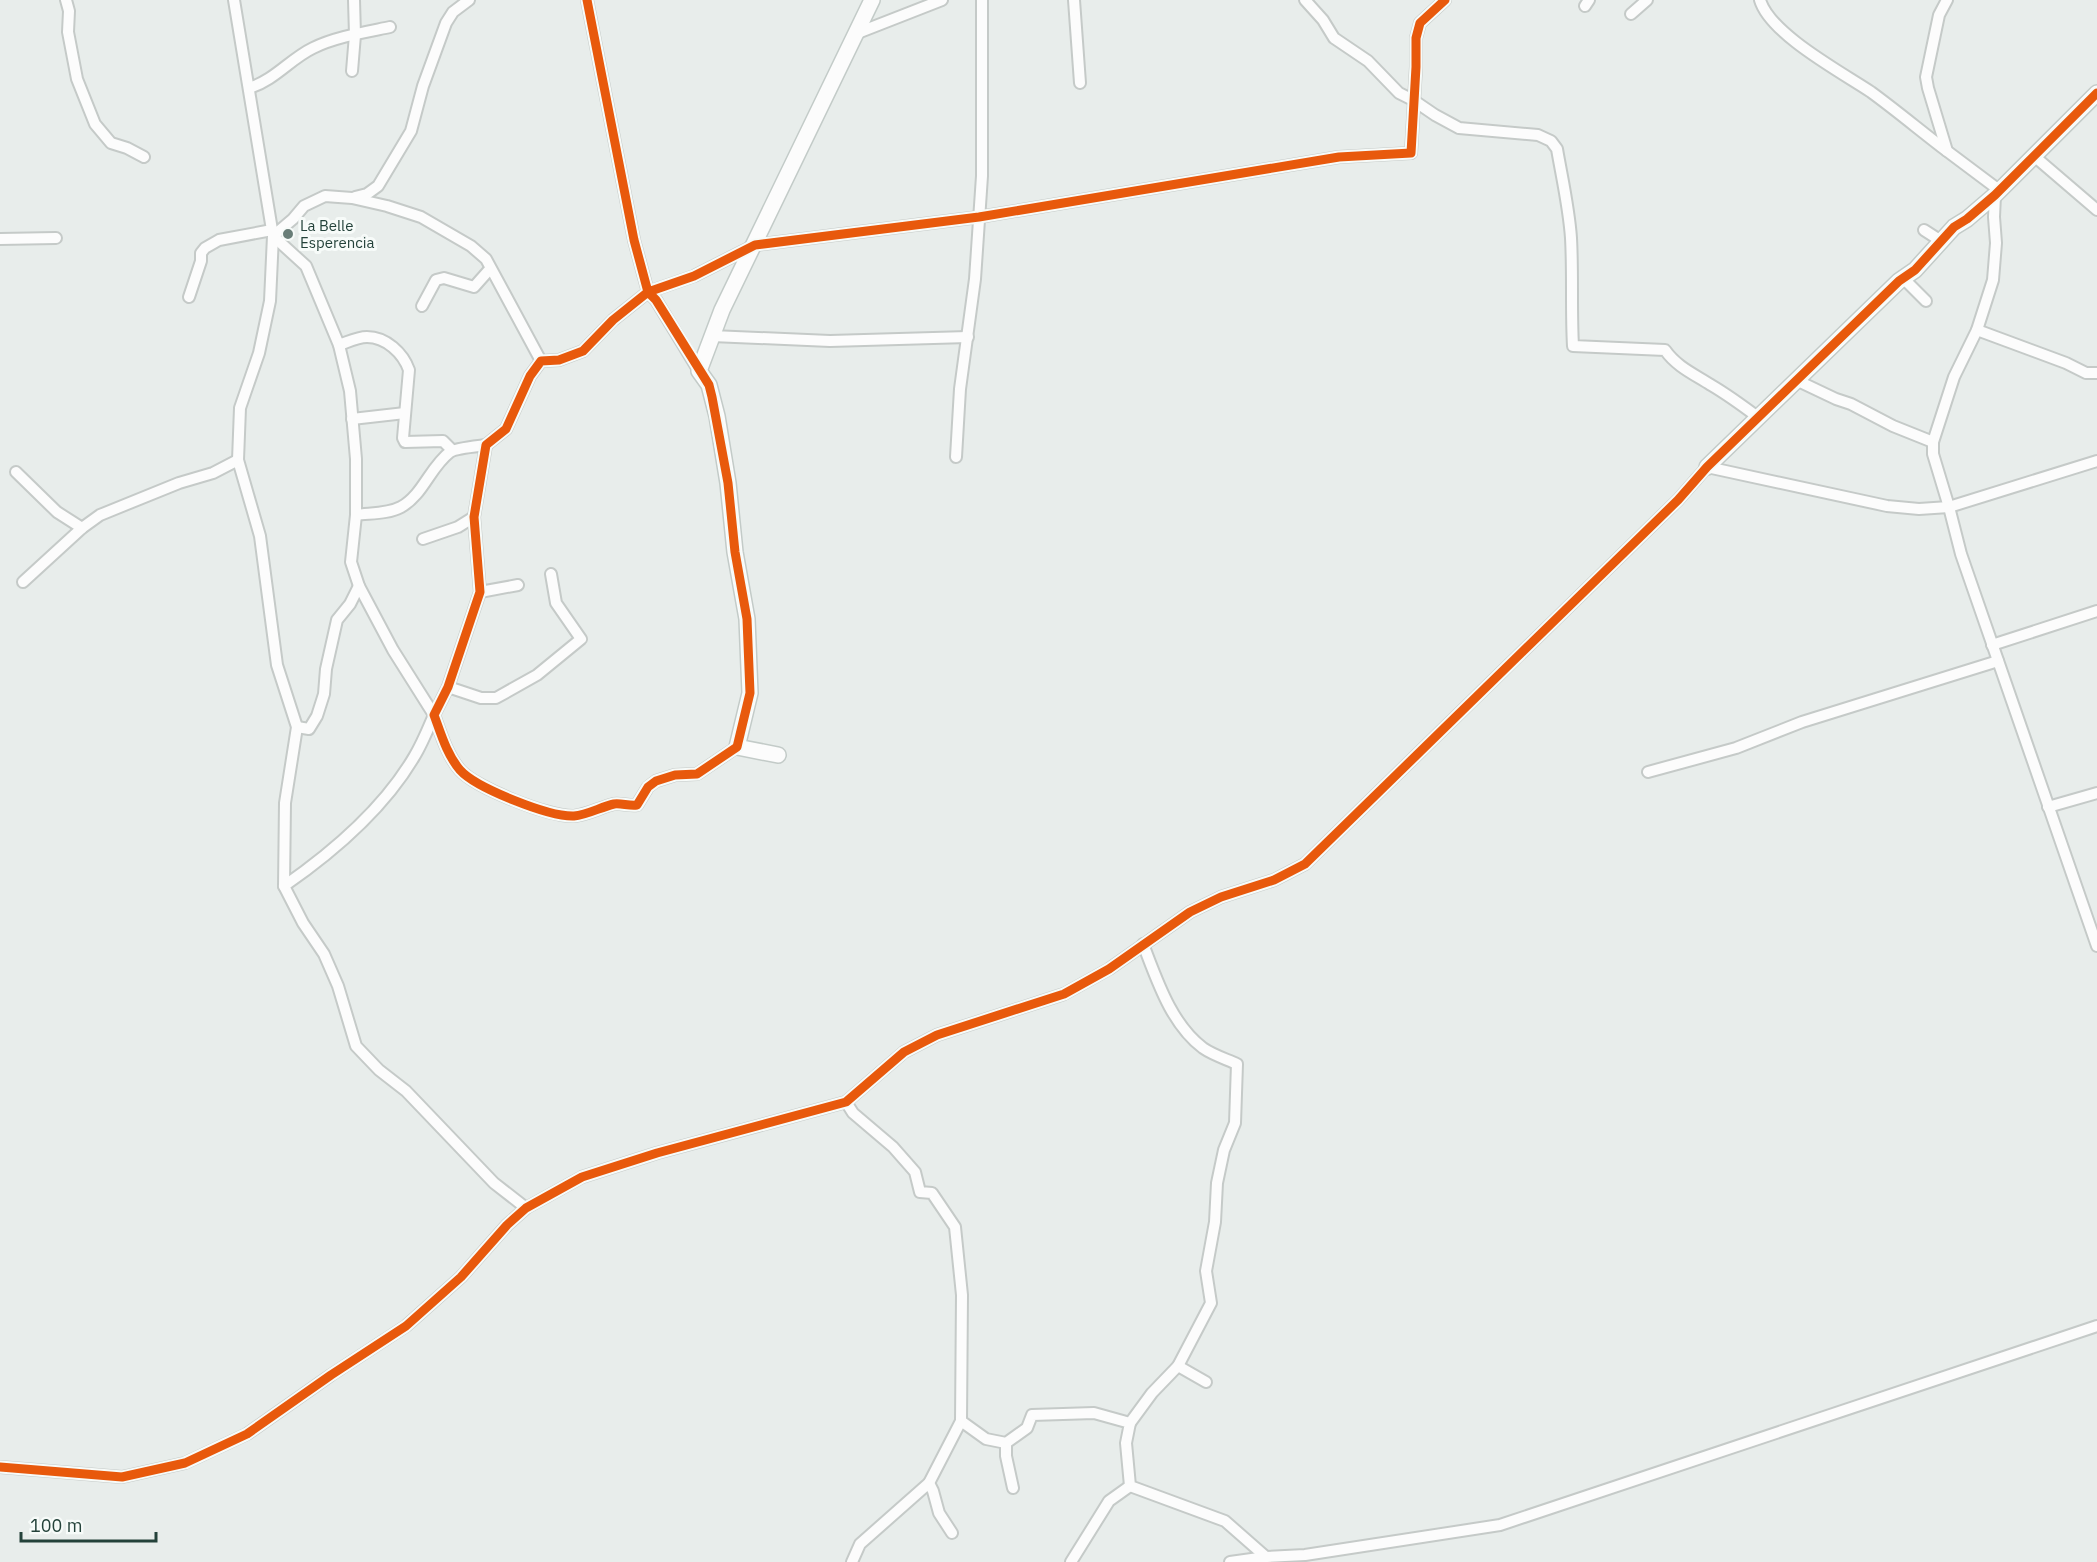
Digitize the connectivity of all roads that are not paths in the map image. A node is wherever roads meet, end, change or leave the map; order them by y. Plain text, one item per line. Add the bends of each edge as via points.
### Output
1 (66, 0) edge
2 (234, 0) edge
3 (354, 0) edge
4 (469, 0) edge
5 (587, 0) edge
6 (872, 0) edge
7 (942, 0) edge
8 (981, 0) edge
9 (1074, 0) edge
10 (1305, 0) edge
11 (1445, 0) edge
12 (1647, 0) edge
13 (1760, 0) edge
14 (1947, 0) edge
15 (1631, 14) dead end
16 (390, 27) dead end
17 (855, 34) junction
18 (355, 35) junction
19 (352, 71) dead end
20 (1080, 83) dead end
21 (249, 88) junction
22 (2097, 93) edge
23 (1413, 100) junction
24 (1947, 151) junction
25 (2034, 156) junction
26 (144, 157) dead end
27 (1997, 192) junction
28 (352, 198) junction
29 (2097, 210) edge
30 (979, 216) junction
31 (1924, 230) dead end
32 (272, 233) junction
33 (56, 238) dead end
34 (0, 239) edge
35 (1941, 241) junction
36 (755, 245) junction
37 (490, 269) junction
38 (1903, 278) junction
39 (648, 292) junction
40 (189, 297) dead end
41 (1926, 301) dead end
42 (422, 306) dead end
43 (1977, 330) junction
44 (712, 336) junction
45 (968, 337) junction
46 (339, 345) junction
47 (541, 361) junction
48 (699, 371) junction
49 (2097, 373) edge
50 (1796, 380) junction
51 (405, 413) junction
52 (1759, 418) junction
53 (352, 419) junction
54 (1933, 442) junction
55 (486, 445) junction
56 (452, 450) junction
57 (956, 457) dead end
58 (238, 460) junction
59 (2097, 461) edge
60 (1707, 467) junction
61 (16, 472) dead end
62 (1949, 507) junction
63 (356, 515) junction
64 (474, 517) junction
65 (82, 528) junction
66 (423, 539) dead end
67 (551, 574) dead end
68 (24, 582) dead end
69 (518, 585) dead end
70 (359, 586) junction
71 (480, 592) junction
72 (2097, 611) edge
73 (1992, 645) junction
74 (1998, 662) junction
75 (448, 687) junction
76 (434, 716) junction
77 (297, 727) junction
78 (737, 747) junction
79 (778, 755) dead end
80 (1648, 772) dead end
81 (2097, 793) edge
82 (2048, 807) junction
83 (284, 886) junction
84 (1143, 944) junction
85 (2097, 946) edge
86 (846, 1102) junction
87 (526, 1208) junction
88 (2097, 1326) edge
89 (1178, 1366) junction
90 (1206, 1382) dead end
91 (961, 1421) junction
92 (1130, 1423) junction
93 (1006, 1443) junction
94 (0, 1467) edge
95 (929, 1483) junction
96 (1130, 1486) junction
97 (1013, 1488) dead end
98 (952, 1533) dead end
99 (1266, 1557) junction
100 (1304, 1559) edge
101 (852, 1562) edge
102 (1071, 1562) edge
103 (1230, 1562) edge

1 - 26 street via 77,79 95,124 111,143
2 - 21 street
3 - 18 street
4 - 28 street via 446,23 411,131 378,186
5 - 39 street via 633,240
6 - 17 street
7 - 17 street
8 - 30 street
9 - 20 street
10 - 23 street via 1335,38 1368,61 1399,93
11 - 23 street via 1420,23
12 - 15 street
13 - 24 street via 1762,9 1781,30
14 - 24 street via 1939,15 1926,77
16 - 18 street
17 - 36 street
18 - 19 street
18 - 21 street via 313,48 264,83
21 - 32 street
22 - 25 street
23 - 30 street via 1411,153 1339,157
23 - 52 street via 1459,128 1538,135 1557,149 1570,234 1573,346 1665,350 1682,368
24 - 27 street
25 - 27 street
25 - 29 street
27 - 35 street
27 - 43 street via 1993,280
28 - 32 street via 325,196 304,206
28 - 37 street via 421,217 471,246 486,259
30 - 36 street
30 - 45 street
31 - 35 street
32 - 40 street via 219,240 205,248
32 - 46 street via 306,266
32 - 58 street via 270,301 259,353 240,408
33 - 34 street
35 - 38 street
36 - 39 street via 694,276
36 - 44 street
37 - 42 street via 474,287 436,280
37 - 47 street
38 - 41 street
38 - 50 street
39 - 47 street via 583,351 559,360
39 - 48 street
43 - 49 street via 2086,373
43 - 54 street via 1954,377
44 - 45 street via 830,341
44 - 48 street
45 - 57 street
46 - 51 street via 367,337 380,339 406,360 409,370
46 - 53 street
47 - 55 street via 506,429
48 - 78 street via 709,385 717,416 747,619 750,693
50 - 52 street
50 - 54 street
51 - 53 street
51 - 56 street via 405,442 443,441
52 - 60 street
53 - 63 street
54 - 62 street
55 - 56 street
55 - 64 street
56 - 63 street via 413,498 400,508
58 - 65 street via 100,515
58 - 77 street via 260,536 277,665
59 - 62 street
60 - 62 street via 1887,506
60 - 84 street via 1678,500 1305,864 1190,912
61 - 65 street via 57,512
62 - 73 street via 1960,554
63 - 70 street via 351,562
64 - 66 street
64 - 71 street
65 - 68 street
67 - 75 street via 556,603 581,639 537,675 496,698 481,698
69 - 71 street
70 - 76 street
70 - 77 street via 337,620 317,716 309,729
71 - 75 street
72 - 73 street
73 - 74 street
74 - 80 street via 1802,722 1736,748
74 - 82 street
75 - 76 street
76 - 78 street via 460,770 485,788 533,808 574,816 617,803 637,805 656,781 697,774
76 - 83 street via 414,757 388,793 318,863
77 - 83 street via 285,803
78 - 79 street
81 - 82 street
82 - 85 street
83 - 87 street via 324,954 356,1046 406,1091 494,1183
84 - 86 street via 1064,994 937,1035 904,1052
84 - 89 street via 1180,1025 1204,1048 1237,1064 1235,1123 1217,1183 1206,1271 1211,1303
86 - 87 street via 582,1177
86 - 91 street via 853,1113 893,1146 915,1172 920,1192 932,1193 955,1227 962,1295
87 - 94 street via 461,1277 406,1326 248,1434 185,1463 122,1477
88 - 100 street via 1500,1525
89 - 90 street
89 - 92 street
91 - 93 street via 986,1439
91 - 95 street
92 - 93 street via 1094,1413 1032,1415 1027,1428
92 - 96 street via 1126,1443
93 - 97 street
95 - 98 street via 939,1513
95 - 101 street via 860,1544
96 - 99 street via 1225,1521
96 - 102 street via 1109,1501
99 - 100 street
99 - 103 street

